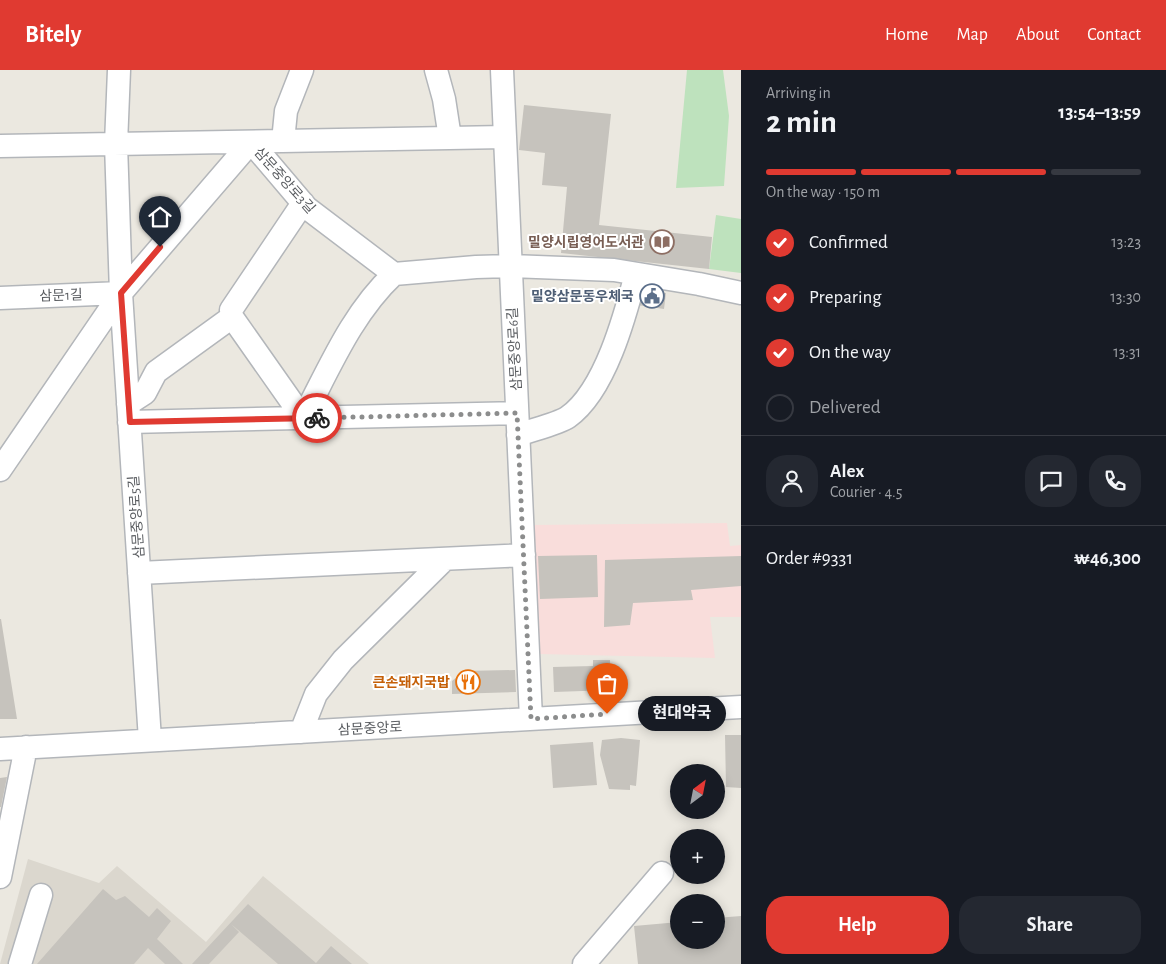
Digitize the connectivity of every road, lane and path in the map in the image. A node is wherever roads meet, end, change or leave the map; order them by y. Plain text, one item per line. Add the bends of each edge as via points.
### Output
1 (119, 70) edge
2 (302, 70) edge
3 (436, 70) edge
4 (502, 70) edge
5 (505, 137) junction
6 (450, 138) junction
7 (282, 141) junction
8 (251, 142) junction
9 (116, 144) junction
10 (0, 146) edge
11 (303, 203) junction
12 (511, 266) junction
13 (394, 274) junction
14 (636, 274) junction
15 (121, 293) junction
16 (741, 293) edge
17 (0, 298) edge
18 (232, 317) junction
19 (129, 413) junction
20 (517, 413) junction
21 (303, 418) junction
22 (518, 435) junction
23 (0, 470) edge
24 (524, 555) junction
25 (445, 559) junction
26 (139, 573) junction
27 (741, 707) edge
28 (531, 719) junction
29 (300, 732) junction
30 (150, 740) junction
31 (26, 747) junction
32 (0, 749) edge
33 (662, 873) dead end
34 (0, 877) edge
35 (41, 894) dead end
36 (20, 964) edge
37 (584, 964) edge

1 - 9 street, 삼문중앙로5길
2 - 7 street via 286,111
3 - 6 street
4 - 5 street, 삼문중앙로6길
5 - 6 street
5 - 12 street, 삼문중앙로6길
6 - 7 street
7 - 8 street
8 - 9 street
8 - 11 street, 삼문중앙로3길
8 - 15 street, 삼문중앙로3길
9 - 10 street
9 - 15 street, 삼문중앙로5길
11 - 13 street, 삼문중앙로3길
11 - 18 street via 231,310
12 - 13 street
12 - 14 street via 614,270
12 - 20 street, 삼문중앙로6길
13 - 21 street via 379,288 356,320
14 - 16 street
14 - 22 street via 610,357 584,403 567,418
15 - 17 street, 삼문1길
15 - 19 street, 삼문중앙로5길
15 - 23 street, 삼문중앙로3길
18 - 19 street via 156,372
18 - 21 street
19 - 21 street
19 - 26 street, 삼문중앙로5길
20 - 21 street
20 - 22 street, 삼문중앙로6길
22 - 24 street, 삼문중앙로6길
24 - 25 street
24 - 28 street, 삼문중앙로6길
25 - 26 street
25 - 29 street via 342,660 316,694
26 - 30 street, 삼문중앙로5길
27 - 28 street, 삼문중앙로
28 - 29 street, 삼문중앙로
29 - 30 street, 삼문중앙로
30 - 31 street, 삼문중앙로
31 - 32 street, 삼문중앙로
31 - 34 street
33 - 37 street
35 - 36 street

